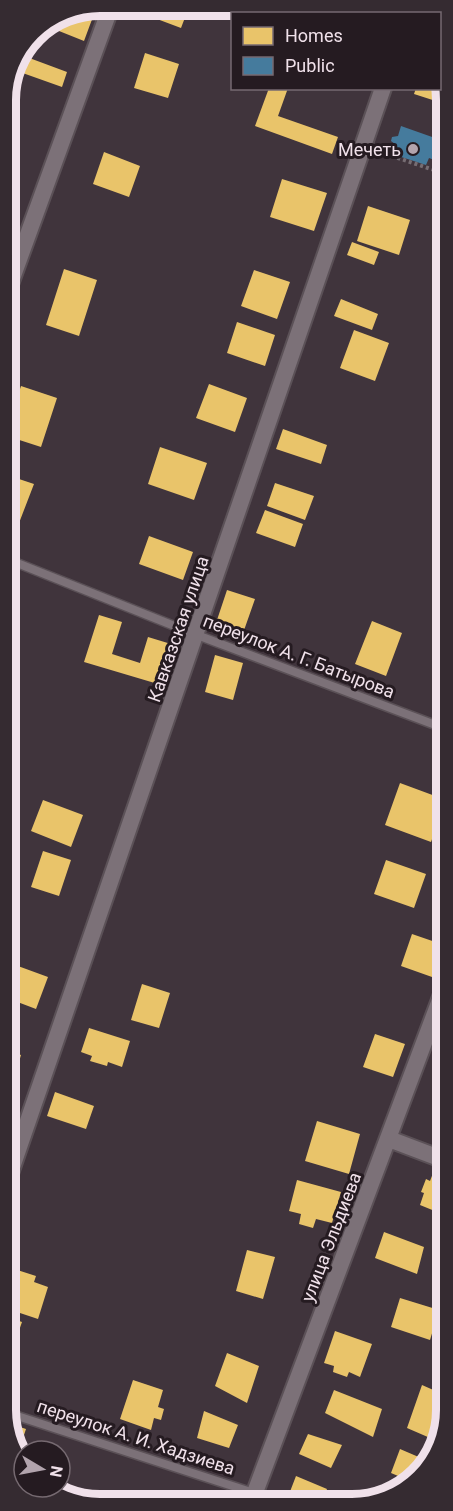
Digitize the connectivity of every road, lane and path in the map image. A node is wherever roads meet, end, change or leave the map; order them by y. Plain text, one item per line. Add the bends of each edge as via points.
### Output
1 (107, 16) edge
2 (382, 90) edge
3 (386, 154) dead end
4 (436, 171) edge
5 (17, 265) edge
6 (17, 563) edge
7 (197, 635) junction
8 (436, 725) edge
9 (436, 1011) edge
10 (389, 1139) junction
11 (436, 1157) edge
12 (16, 1158) edge
13 (17, 1416) edge
14 (241, 1494) edge
15 (255, 1494) edge

1 - 5 street
2 - 7 street, Кавказская улица
3 - 4 path
6 - 7 lane, переулок А. Г. Батырова
7 - 8 lane, переулок А. Г. Батырова
7 - 12 street, Кавказская улица
9 - 10 street, улица Эльдиева
10 - 11 street
10 - 15 street, улица Эльдиева
13 - 14 lane, переулок А. И. Хадзиева

